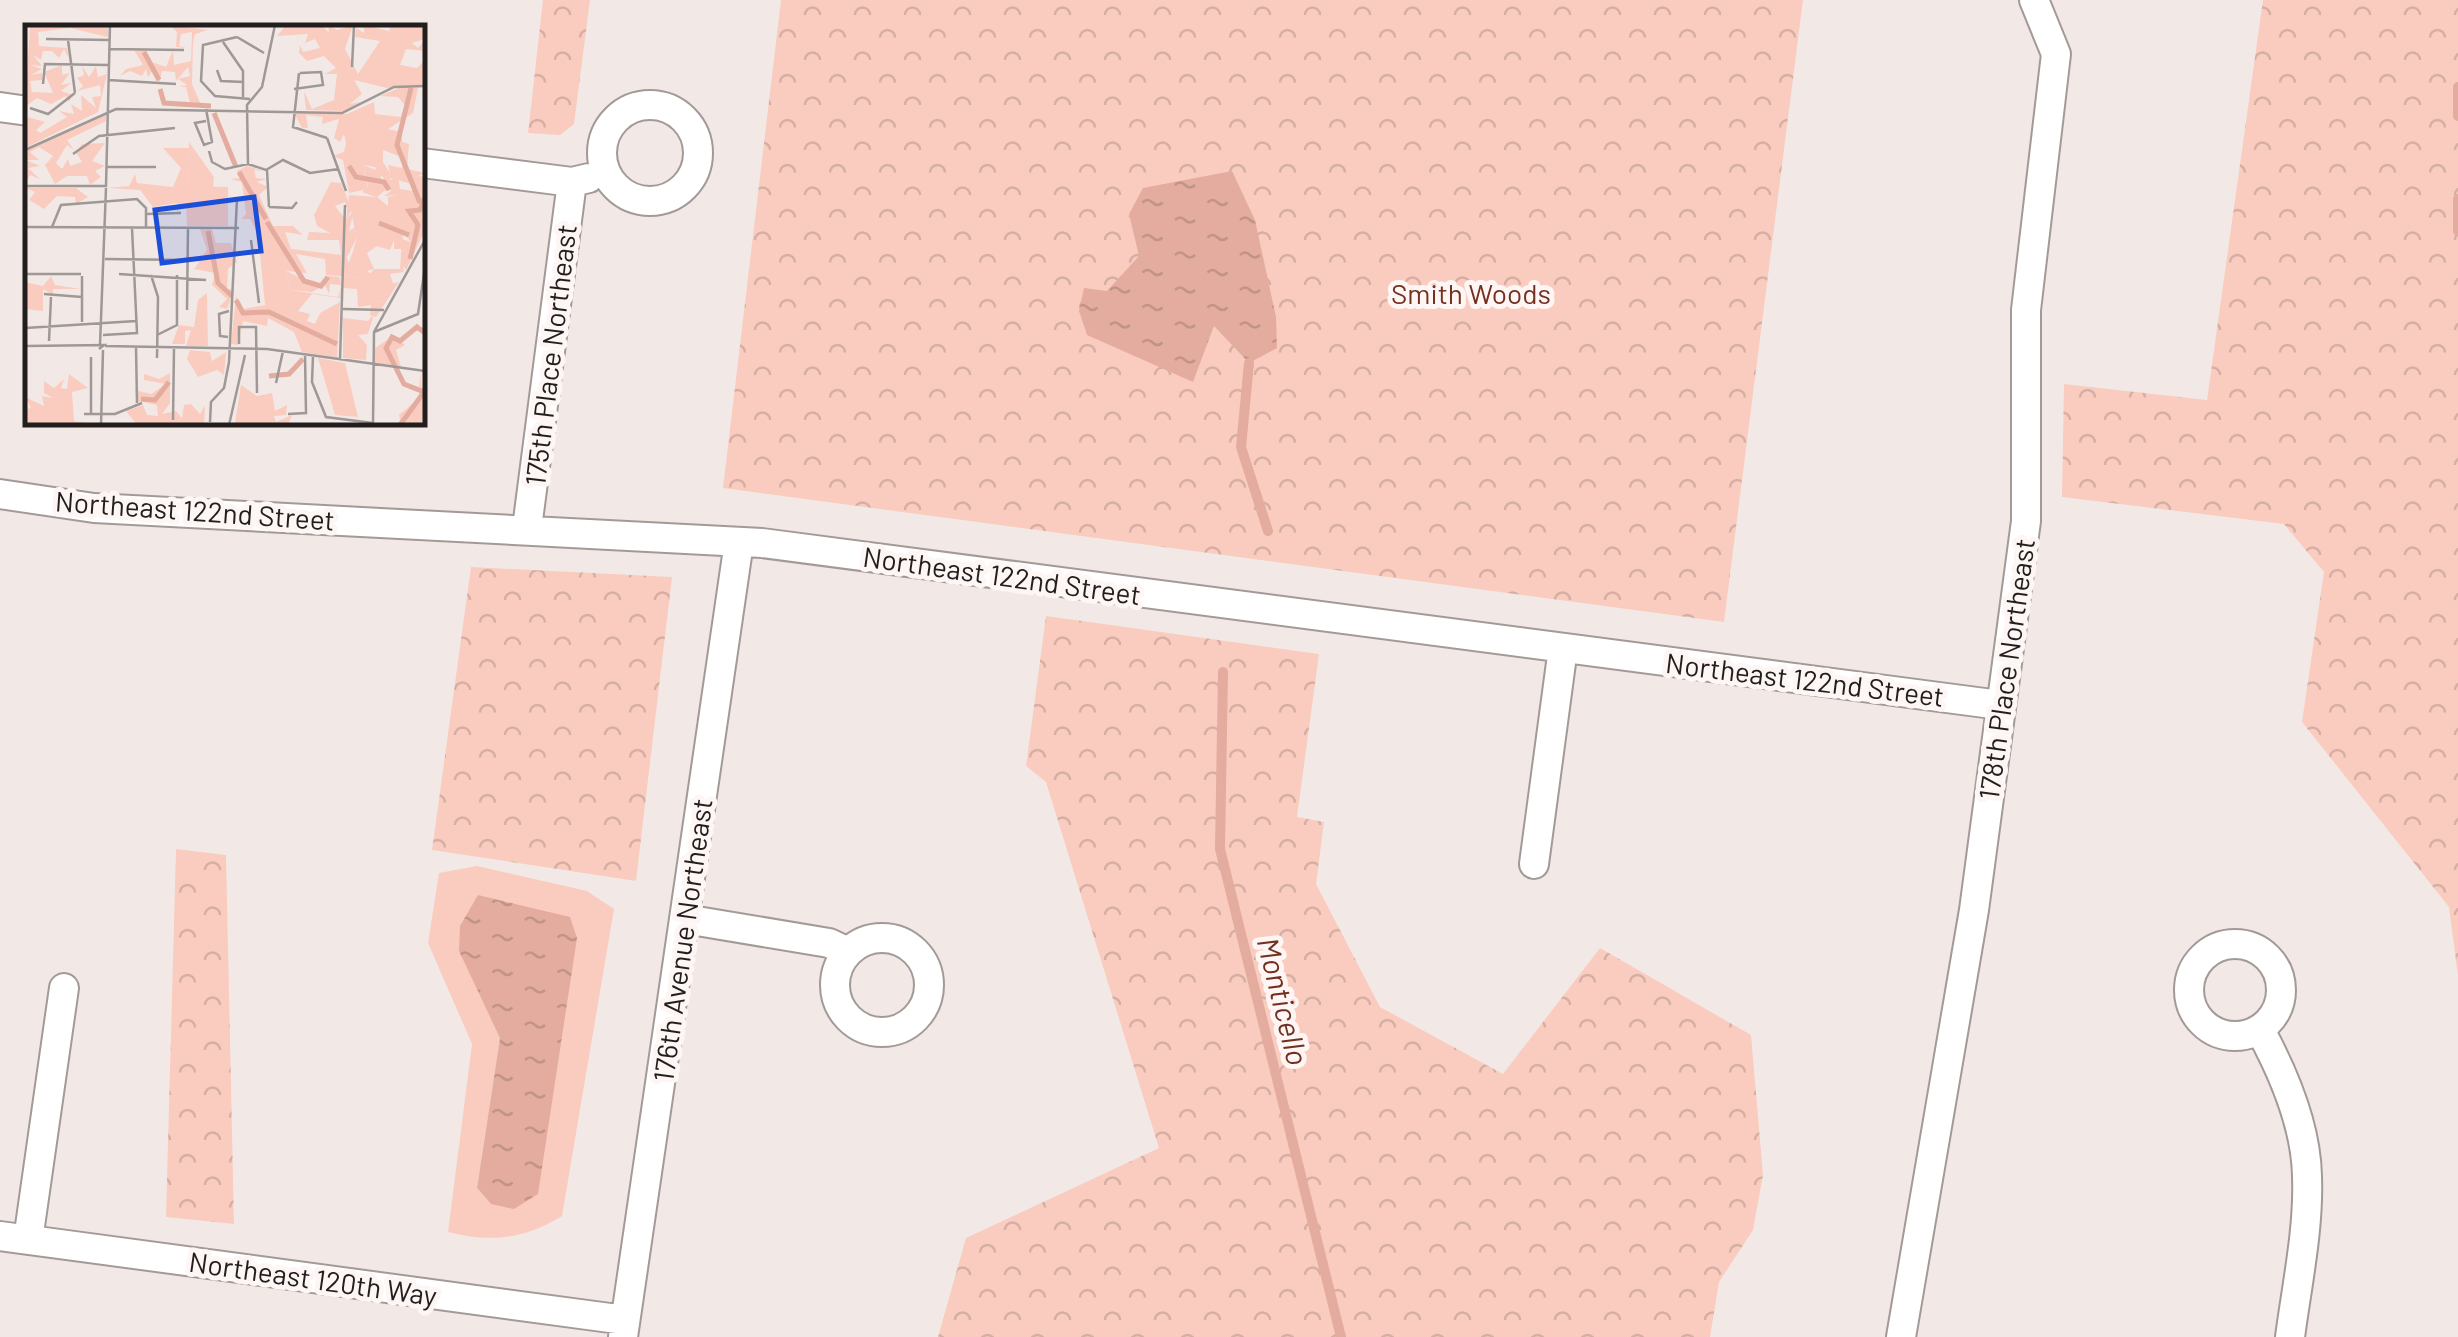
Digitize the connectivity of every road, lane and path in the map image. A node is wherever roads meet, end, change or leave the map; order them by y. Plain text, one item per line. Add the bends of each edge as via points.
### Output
1 (2034, 0) edge
2 (0, 108) edge
3 (25, 111) edge
4 (425, 163) edge
5 (607, 174) dead end
6 (572, 182) junction
7 (0, 494) edge
8 (527, 528) junction
9 (738, 542) junction
10 (1563, 648) junction
11 (2000, 705) junction
12 (1534, 864) dead end
13 (685, 919) junction
14 (848, 952) dead end
15 (64, 988) dead end
16 (2260, 1030) dead end
17 (14, 1238) edge
18 (624, 1328) edge
19 (1901, 1337) edge
20 (2290, 1337) edge

1 - 11 street, 178th Place Northeast via 2056,54 2026,310 2026,521
2 - 3 street
4 - 6 street
5 - 6 street
6 - 8 street, 175th Place Northeast
7 - 8 street, Northeast 122nd Street via 94,508
8 - 9 street, Northeast 122nd Street
9 - 10 street, Northeast 122nd Street
9 - 13 street, 176th Avenue Northeast
10 - 11 street, Northeast 122nd Street
10 - 12 street
11 - 19 street, 178th Place Northeast via 1974,910
13 - 14 street via 830,943
13 - 18 street, 176th Avenue Northeast
15 - 17 street
16 - 20 street via 2300,1127 2308,1174
17 - 18 street, Northeast 120th Way

